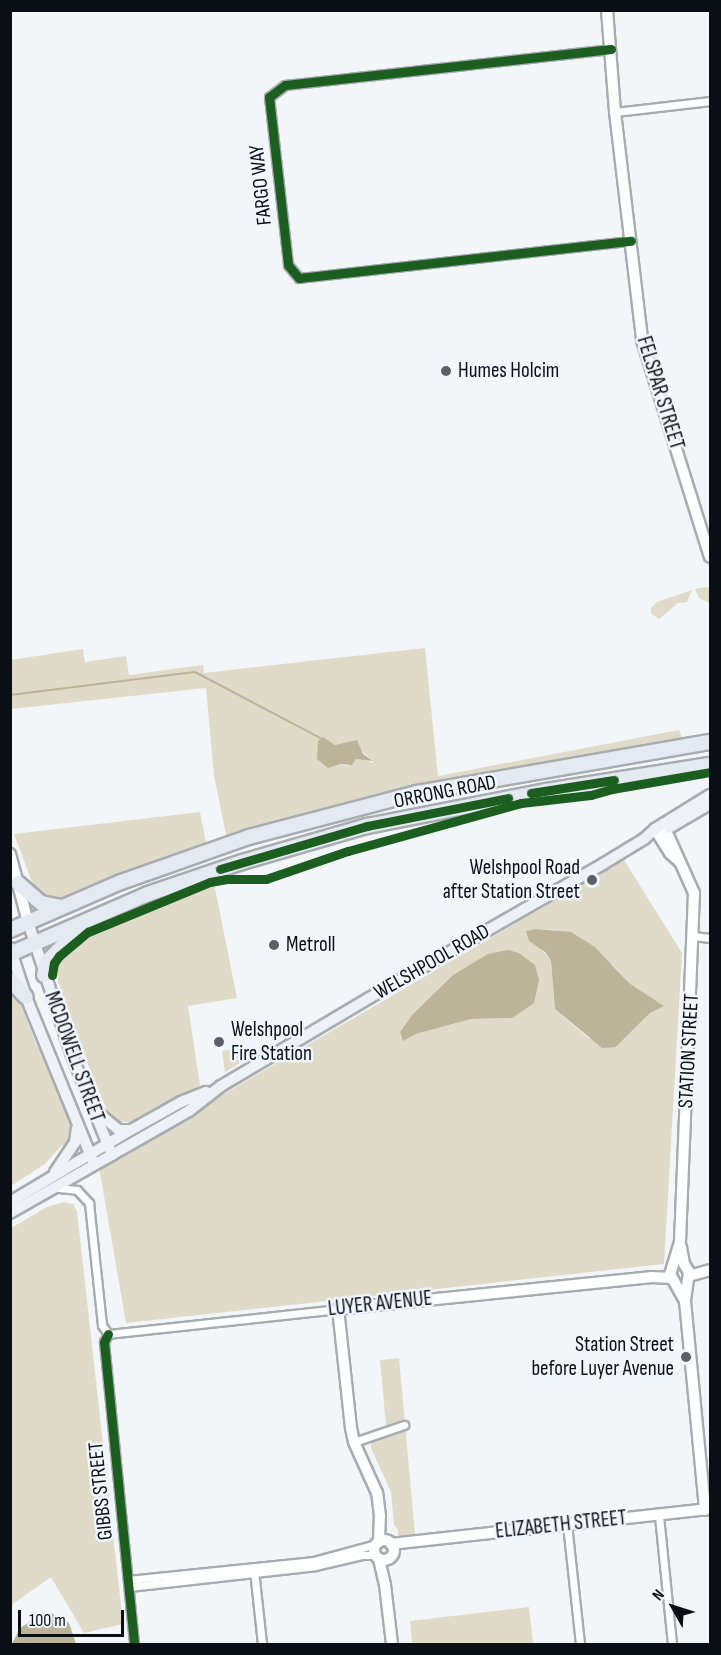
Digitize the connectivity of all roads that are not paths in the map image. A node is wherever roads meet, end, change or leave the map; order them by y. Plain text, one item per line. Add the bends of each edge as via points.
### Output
1 (607, 10) edge
2 (611, 49) junction
3 (711, 101) edge
4 (615, 112) junction
5 (631, 242) junction
6 (711, 557) edge
7 (708, 742) edge
8 (711, 765) edge
9 (711, 795) edge
10 (711, 804) edge
11 (661, 829) junction
12 (10, 854) edge
13 (18, 883) junction
14 (61, 907) junction
15 (91, 917) junction
16 (28, 922) junction
17 (10, 930) edge
18 (693, 936) junction
19 (711, 938) edge
20 (34, 943) junction
21 (11, 952) edge
22 (44, 975) junction
23 (10, 980) edge
24 (26, 997) junction
25 (221, 1086) junction
26 (91, 1107) junction
27 (77, 1128) junction
28 (131, 1130) junction
29 (107, 1144) junction
30 (89, 1154) junction
31 (112, 1155) junction
32 (95, 1165) junction
33 (54, 1175) junction
34 (55, 1188) junction
35 (10, 1202) edge
36 (10, 1213) edge
37 (708, 1270) edge
38 (680, 1273) junction
39 (338, 1309) junction
40 (108, 1334) junction
41 (404, 1425) dead end
42 (354, 1442) junction
43 (708, 1509) edge
44 (659, 1516) junction
45 (567, 1524) junction
46 (384, 1549) junction
47 (254, 1570) junction
48 (128, 1583) junction
49 (134, 1644) edge
50 (262, 1644) edge
51 (392, 1644) edge
52 (580, 1644) edge
53 (672, 1644) edge

1 - 2 street, FELSPAR STREET
2 - 4 street, FELSPAR STREET
2 - 5 street, FARGO WAY via 285,85 269,97 288,266 299,278
3 - 4 street
4 - 5 street, FELSPAR STREET
5 - 6 street, FELSPAR STREET via 642,340
7 - 14 highway, ORRONG ROAD via 406,796 192,855
8 - 15 highway, ORRONG ROAD via 545,791 367,826 242,862
9 - 11 main road
10 - 11 main road
11 - 18 street, STATION STREET via 694,893
11 - 25 main road, WELSHPOOL ROAD
12 - 13 street, MCDOWELL STREET
13 - 14 highway via 41,903
13 - 16 street, MCDOWELL STREET
14 - 16 highway, ORRONG ROAD
15 - 20 highway, ORRONG ROAD
15 - 22 highway via 54,952
16 - 17 highway, ORRONG ROAD
16 - 20 main road, MCDOWELL STREET
18 - 19 street
18 - 38 street, STATION STREET
20 - 21 highway, ORRONG ROAD
20 - 22 main road, MCDOWELL STREET
21 - 24 main road, MCDOWELL STREET
22 - 26 main road, MCDOWELL STREET
23 - 24 highway
24 - 27 main road, MCDOWELL STREET
25 - 28 main road, WELSHPOOL ROAD via 181,1102
25 - 31 main road, WELSHPOOL ROAD via 189,1111
26 - 28 main road via 119,1130
26 - 29 main road, MCDOWELL STREET
27 - 30 main road, MCDOWELL STREET
27 - 33 main road via 75,1142
28 - 29 main road, WELSHPOOL ROAD
29 - 30 main road, WELSHPOOL ROAD
29 - 31 main road, MCDOWELL STREET
30 - 32 main road, MCDOWELL STREET
30 - 33 main road, WELSHPOOL ROAD
31 - 32 main road, WELSHPOOL ROAD
32 - 34 main road, WELSHPOOL ROAD
33 - 35 main road, WELSHPOOL ROAD
34 - 36 main road, WELSHPOOL ROAD
34 - 40 street, GIBBS STREET via 77,1190 86,1197 102,1325
37 - 38 street
38 - 39 street, LUYER AVENUE
38 - 43 street, STATION STREET
39 - 40 street, LUYER AVENUE
39 - 42 street
40 - 48 street, GIBBS STREET via 104,1342
41 - 42 street
42 - 46 street via 373,1482
43 - 44 street, ELIZABETH STREET
44 - 45 street, ELIZABETH STREET
44 - 53 street
45 - 46 street, ELIZABETH STREET via 411,1541
45 - 52 street
46 - 47 street, ELIZABETH STREET via 315,1566
46 - 51 street
47 - 48 street, ELIZABETH STREET
47 - 50 street
48 - 49 street, GIBBS STREET

